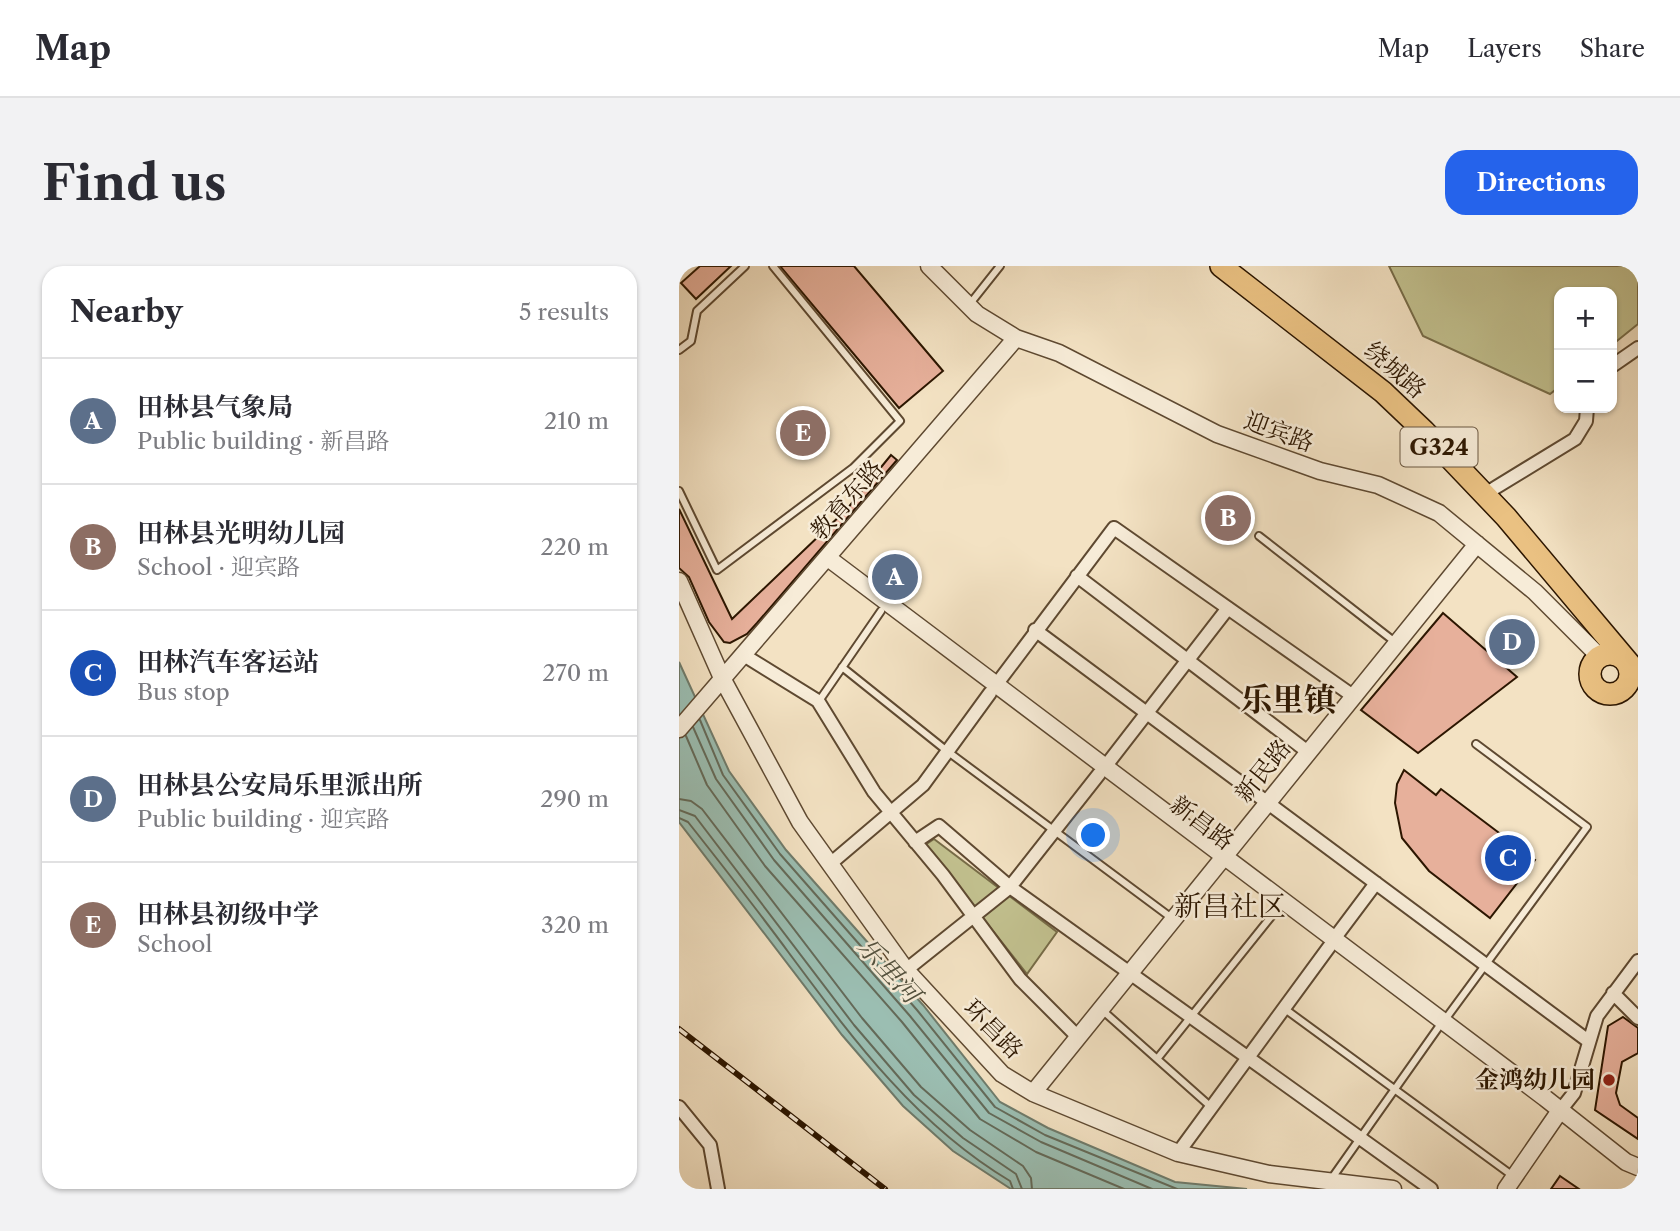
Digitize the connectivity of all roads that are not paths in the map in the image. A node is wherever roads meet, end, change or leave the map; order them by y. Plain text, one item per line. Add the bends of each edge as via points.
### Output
1 (745, 266) edge
2 (773, 266) edge
3 (929, 266) edge
4 (1000, 266) edge
5 (1221, 266) edge
6 (968, 306) junction
7 (1016, 338) junction
8 (1638, 348) edge
9 (679, 350) edge
10 (1617, 363) edge
11 (1587, 413) edge
12 (679, 491) edge
13 (1485, 494) junction
14 (1259, 536) dead end
15 (1477, 544) junction
16 (824, 562) junction
17 (1077, 576) junction
18 (679, 581) edge
19 (1228, 608) junction
20 (881, 611) junction
21 (1035, 630) junction
22 (1397, 643) junction
23 (742, 654) junction
24 (1600, 657) junction
25 (1187, 662) junction
26 (842, 667) junction
27 (1632, 667) edge
28 (717, 684) junction
29 (993, 689) junction
30 (1353, 696) junction
31 (818, 702) junction
32 (1147, 713) junction
33 (679, 729) edge
34 (1476, 744) dead end
35 (947, 751) junction
36 (1308, 752) junction
37 (1102, 771) junction
38 (1268, 803) junction
39 (891, 813) junction
40 (1055, 831) junction
41 (915, 842) junction
42 (1221, 859) junction
43 (830, 864) junction
44 (1376, 883) junction
45 (1010, 887) junction
46 (1278, 908) junction
47 (972, 914) junction
48 (1173, 919) junction
49 (1332, 943) junction
50 (1638, 961) edge
51 (1485, 964) junction
52 (905, 970) junction
53 (1131, 971) junction
54 (1613, 993) junction
55 (1100, 1008) junction
56 (1283, 1008) junction
57 (1193, 1016) junction
58 (1638, 1018) edge
59 (1441, 1025) junction
60 (1077, 1036) junction
61 (1587, 1040) junction
62 (1247, 1056) junction
63 (1157, 1059) junction
64 (1394, 1089) junction
65 (1033, 1093) junction
66 (1210, 1106) junction
67 (679, 1107) edge
68 (1559, 1112) junction
69 (1359, 1137) junction
70 (1178, 1153) junction
71 (1638, 1167) edge
72 (1330, 1182) junction
73 (1511, 1183) edge
74 (718, 1189) edge
75 (1393, 1189) edge
76 (1431, 1189) edge

1 - 9 lane via 697,311 691,341
2 - 12 lane via 900,421 853,468 717,570
3 - 6 street, 迎宾路
4 - 6 lane
5 - 13 highway, 绕城路 / G324 via 1383,392
6 - 7 street, 迎宾路
7 - 15 street, 迎宾路 via 1059,352 1217,434 1320,471 1378,485 1439,513
7 - 16 street, 教育东路
8 - 10 street
11 - 13 street via 1574,439
13 - 27 highway, 绕城路 / G324
14 - 22 lane
15 - 22 street, 新民路
15 - 24 street, 迎宾路
16 - 20 street, 新昌路
16 - 23 street, 教育东路
16 - 29 street, 新昌路
17 - 19 street via 1114,527
17 - 21 street
17 - 25 street
18 - 28 street, 环昌路
19 - 25 street
19 - 30 street
20 - 26 lane
20 - 29 street, 新昌路
21 - 29 street
21 - 32 street
22 - 30 street, 新民路
23 - 28 street, 教育东路
23 - 31 street
24 - 27 highway via 1613,654
24 - 27 highway via 1592,666 1591,678 1597,689 1609,694 1622,690
25 - 32 street
25 - 36 street
26 - 31 lane
26 - 35 lane
28 - 33 street, 教育东路
28 - 43 street, 环昌路
29 - 35 street
29 - 37 street, 新昌路
30 - 36 street, 新民路
31 - 39 street
32 - 37 street
32 - 38 street
34 - 51 lane via 1587,827
35 - 39 street via 923,785
35 - 40 lane
36 - 38 street, 新民路
37 - 40 street
37 - 42 street, 新昌路
38 - 42 street, 新民路
38 - 44 street
39 - 41 street
39 - 43 street
40 - 45 street
40 - 48 lane
41 - 45 street via 939,825
41 - 47 street
42 - 46 street, 新昌路
42 - 48 street, 新民路
42 - 49 street, 新昌路
43 - 52 street, 环昌路
44 - 49 street
44 - 51 street
45 - 47 street
45 - 53 street
46 - 49 street, 新昌路
46 - 57 lane
47 - 52 street
47 - 60 street via 1020,979
48 - 53 street, 新民路
49 - 56 street
49 - 59 street, 新昌路
50 - 54 street
51 - 59 lane
51 - 61 street
52 - 65 street, 环昌路 via 1002,1073
53 - 55 street, 新民路
53 - 57 street
54 - 58 street
54 - 61 street
55 - 60 street, 新民路
55 - 63 lane
56 - 62 street
56 - 64 lane
57 - 62 street
57 - 63 lane
59 - 64 lane
59 - 68 street, 新昌路 via 1541,1106
60 - 65 street, 新民路
61 - 68 street via 1574,1093
62 - 66 street
62 - 69 street
63 - 66 lane
64 - 69 lane
64 - 73 lane
65 - 70 street, 环昌路
66 - 70 street
67 - 74 street via 710,1145
68 - 71 street, 新昌路
68 - 73 street
69 - 72 lane
69 - 76 street
70 - 72 street, 环昌路 via 1269,1174
72 - 75 street, 环昌路

